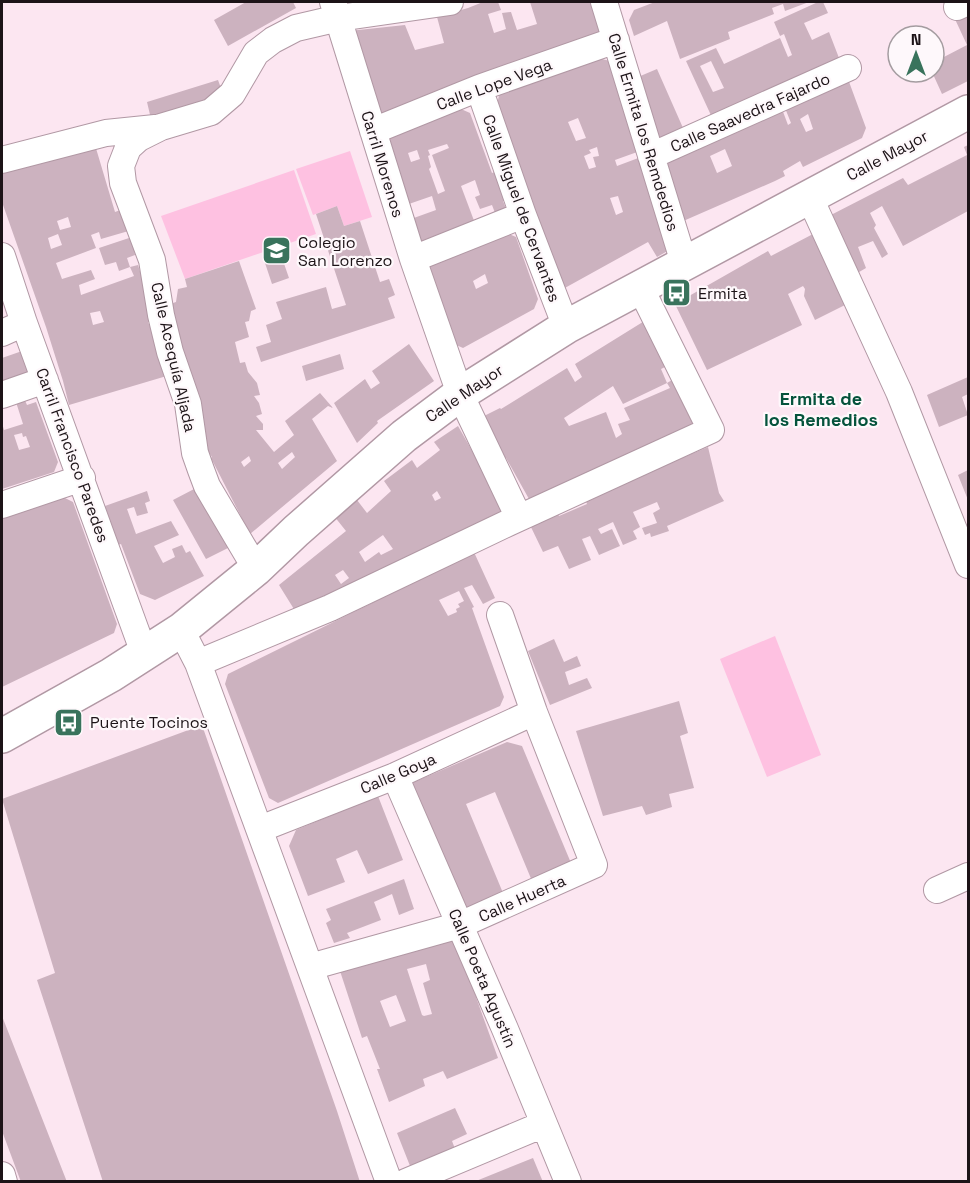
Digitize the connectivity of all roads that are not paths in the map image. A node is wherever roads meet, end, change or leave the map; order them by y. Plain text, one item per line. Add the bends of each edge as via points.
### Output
1 (450, 2) edge
2 (605, 2) edge
3 (336, 10) edge
4 (616, 40) junction
5 (848, 68) dead end
6 (479, 88) junction
7 (969, 112) edge
8 (161, 127) junction
9 (373, 131) junction
10 (651, 156) junction
11 (2, 160) edge
12 (809, 196) junction
13 (523, 215) junction
14 (2, 256) edge
15 (413, 259) junction
16 (684, 263) junction
17 (640, 287) junction
18 (566, 327) junction
19 (13, 328) edge
20 (45, 380) junction
21 (2, 394) edge
22 (460, 394) junction
23 (82, 478) junction
24 (2, 506) edge
25 (519, 518) junction
26 (969, 565) edge
27 (256, 568) junction
28 (500, 615) dead end
29 (181, 630) junction
30 (144, 653) junction
31 (198, 663) junction
32 (534, 712) junction
33 (2, 736) edge
34 (395, 776) junction
35 (260, 829) junction
36 (969, 876) edge
37 (937, 890) dead end
38 (460, 925) junction
39 (310, 967) junction
40 (544, 1124) junction
41 (2, 1175) edge
42 (4, 1182) edge
43 (389, 1182) edge
44 (406, 1182) edge
45 (568, 1182) edge

1 - 3 street, Calle Acequía Aljada
2 - 4 street, Calle Ermita los Remdedios
3 - 8 street, Calle Acequía Aljada via 273,40 256,53 232,94 211,112
3 - 9 street, Carril Morenos
4 - 6 street, Calle Lope Vega
4 - 10 street, Calle Ermita los Remdedios
5 - 10 street, Calle Saavedra Fajardo
6 - 9 street, Calle Lope Vega
6 - 13 street, Calle Miguel de Cervantes
7 - 12 main road, Calle Mayor
8 - 11 street via 106,133
8 - 27 street, Calle Acequía Aljada via 128,148 121,166 123,183 152,260 170,352 188,404 195,453 207,486
9 - 15 street, Carril Morenos
10 - 16 street, Calle Ermita los Remdedios
12 - 16 main road, Calle Mayor
12 - 26 street via 899,392
13 - 15 street
13 - 18 street, Calle Miguel de Cervantes
14 - 19 street, Carril Francisco Paredes
15 - 22 street, Carril Morenos
16 - 17 main road, Calle Mayor
17 - 18 main road, Calle Mayor
17 - 25 street via 711,430
18 - 22 main road, Calle Mayor
19 - 20 street, Carril Francisco Paredes
20 - 21 street
20 - 23 street, Carril Francisco Paredes
22 - 25 street, Carril Morenos
22 - 27 main road, Calle Mayor via 404,436
23 - 24 street
23 - 30 street, Carril Francisco Paredes
25 - 31 street via 330,608
27 - 29 main road, Calle Mayor
28 - 32 street
29 - 30 main road, Calle Mayor
29 - 31 street
30 - 33 main road, Calle Mayor
31 - 35 street
32 - 34 street, Calle Goya
32 - 38 street, Calle Huerta via 594,865
34 - 35 street, Calle Goya
34 - 38 street, Calle Poeta Agustín
35 - 39 street
36 - 37 street
38 - 39 street, Calle Huerta
38 - 40 street, Calle Poeta Agustín
39 - 43 street
40 - 44 street
40 - 45 street, Calle Poeta Agustín
41 - 42 street

